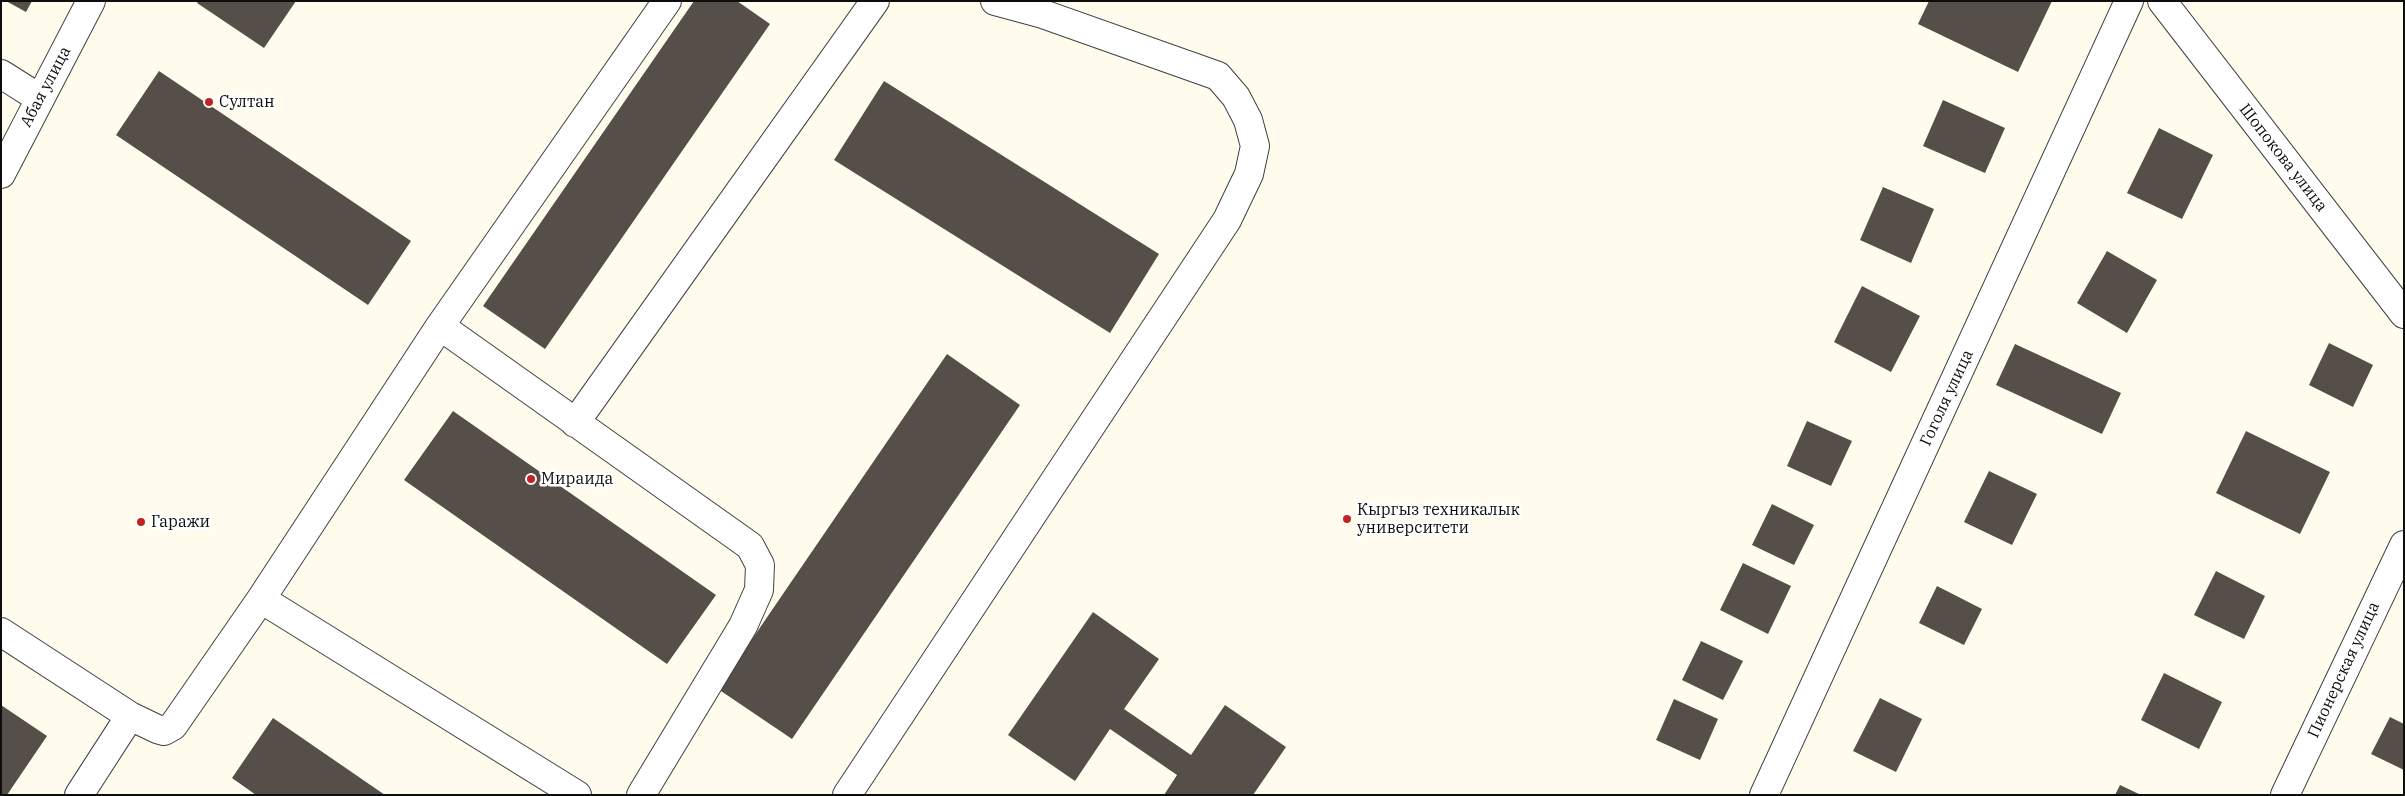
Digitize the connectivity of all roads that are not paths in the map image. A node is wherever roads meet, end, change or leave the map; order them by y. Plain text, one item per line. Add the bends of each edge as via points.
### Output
1 (91, 1) edge
2 (667, 1) edge
3 (875, 1) edge
4 (995, 1) edge
5 (2129, 1) edge
6 (2162, 1) edge
7 (1, 74) edge
8 (39, 98) junction
9 (1, 174) edge
10 (2404, 314) edge
11 (440, 326) junction
12 (575, 423) junction
13 (2404, 545) edge
14 (261, 599) junction
15 (1, 632) edge
16 (130, 716) junction
17 (79, 795) edge
18 (576, 795) edge
19 (641, 795) edge
20 (847, 795) edge
21 (1764, 795) edge
22 (2285, 795) edge

1 - 8 street, Абая улица
2 - 11 street
3 - 12 street
4 - 20 street via 1042,14 1218,76 1236,97 1248,120 1255,146 1249,174 1227,220
5 - 21 street, Гоголя улица
6 - 10 street, Шопокова улица
7 - 8 street
8 - 9 street, Абая улица
11 - 12 street
11 - 14 street
12 - 19 street via 750,546 760,565 759,590 743,626
13 - 22 street, Пионерская улица
14 - 16 street via 173,726 164,731
14 - 18 street
15 - 16 street
16 - 17 street

